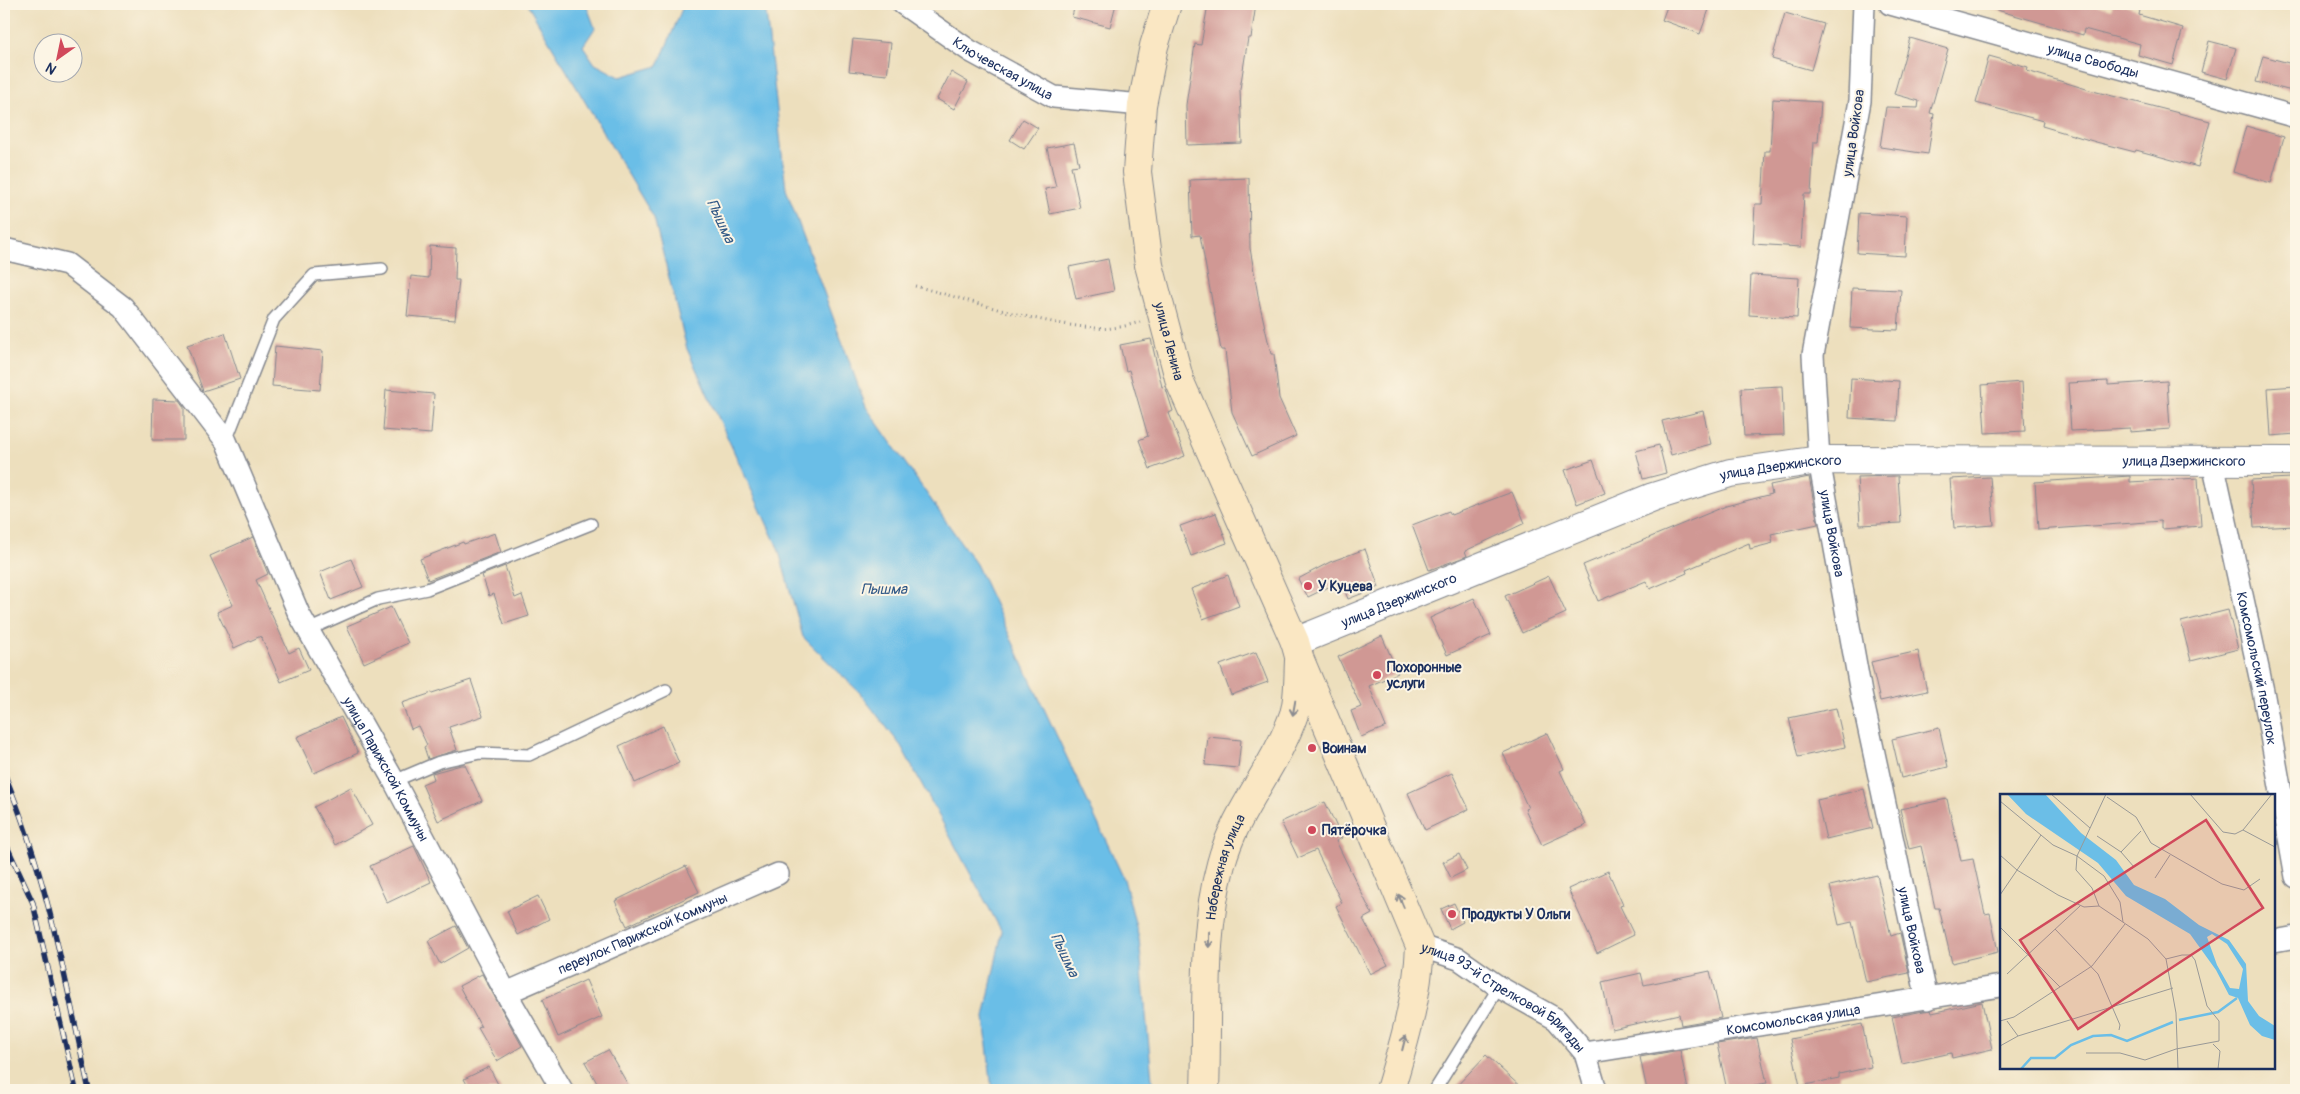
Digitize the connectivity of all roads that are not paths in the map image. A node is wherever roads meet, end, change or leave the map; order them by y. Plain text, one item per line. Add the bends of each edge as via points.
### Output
1 (903, 4) edge
2 (1167, 4) edge
3 (1864, 4) edge
4 (1890, 4) edge
5 (1142, 105) junction
6 (2296, 117) edge
7 (4, 249) edge
8 (382, 269) dead end
9 (226, 441) junction
10 (1819, 460) junction
11 (2296, 461) edge
12 (2213, 462) junction
13 (591, 524) dead end
14 (308, 630) junction
15 (1298, 651) junction
16 (666, 690) dead end
17 (394, 781) junction
18 (778, 874) dead end
19 (2296, 877) edge
20 (2296, 937) edge
21 (2275, 941) edge
22 (1420, 946) junction
23 (2000, 986) edge
24 (1498, 987) junction
25 (506, 993) junction
26 (1927, 999) junction
27 (1586, 1053) junction
28 (562, 1090) edge
29 (1205, 1090) edge
30 (1390, 1090) edge
31 (1435, 1090) edge
32 (1596, 1090) edge

1 - 5 street, Ключевская улица via 970,50 1054,98
2 - 5 main road, улица Ленина via 1154,46
3 - 10 street, улица Войкова via 1860,101 1813,355
4 - 6 street, улица Свободы
5 - 15 main road, улица Ленина via 1137,172 1149,265 1180,382
7 - 9 street, улица Парижской Коммуны via 67,264 123,307
8 - 9 lane via 314,275 274,319
9 - 14 street, улица Парижской Коммуны
10 - 12 street, улица Дзержинского
10 - 15 street, улица Дзержинского via 1730,473 1653,497
10 - 26 street, улица Войкова via 1861,693
11 - 12 street, улица Дзержинского
12 - 19 street, Комсомольский переулок via 2263,691
13 - 14 lane via 427,589 378,599
14 - 17 street, улица Парижской Коммуны
22 -> 15 main road, улица 93-й Стрелковой Бригады
15 -> 29 main road, Набережная улица via 1294,713 1272,762 1243,811 1221,863 1209,930
16 - 17 lane via 529,755 480,753 439,762
17 - 25 street, улица Парижской Коммуны
18 - 25 street, переулок Парижской Коммуны
20 - 21 street
22 - 24 street, улица 93-й Стрелковой Бригады via 1458,959
30 -> 22 main road via 1404,1045 1418,979
23 - 26 street, Комсомольская улица
24 - 27 street, улица 93-й Стрелковой Бригады via 1556,1018
24 - 31 lane
25 - 28 street, улица Парижской Коммуны
26 - 27 street, Комсомольская улица
27 - 32 street, улица 93-й Стрелковой Бригады

